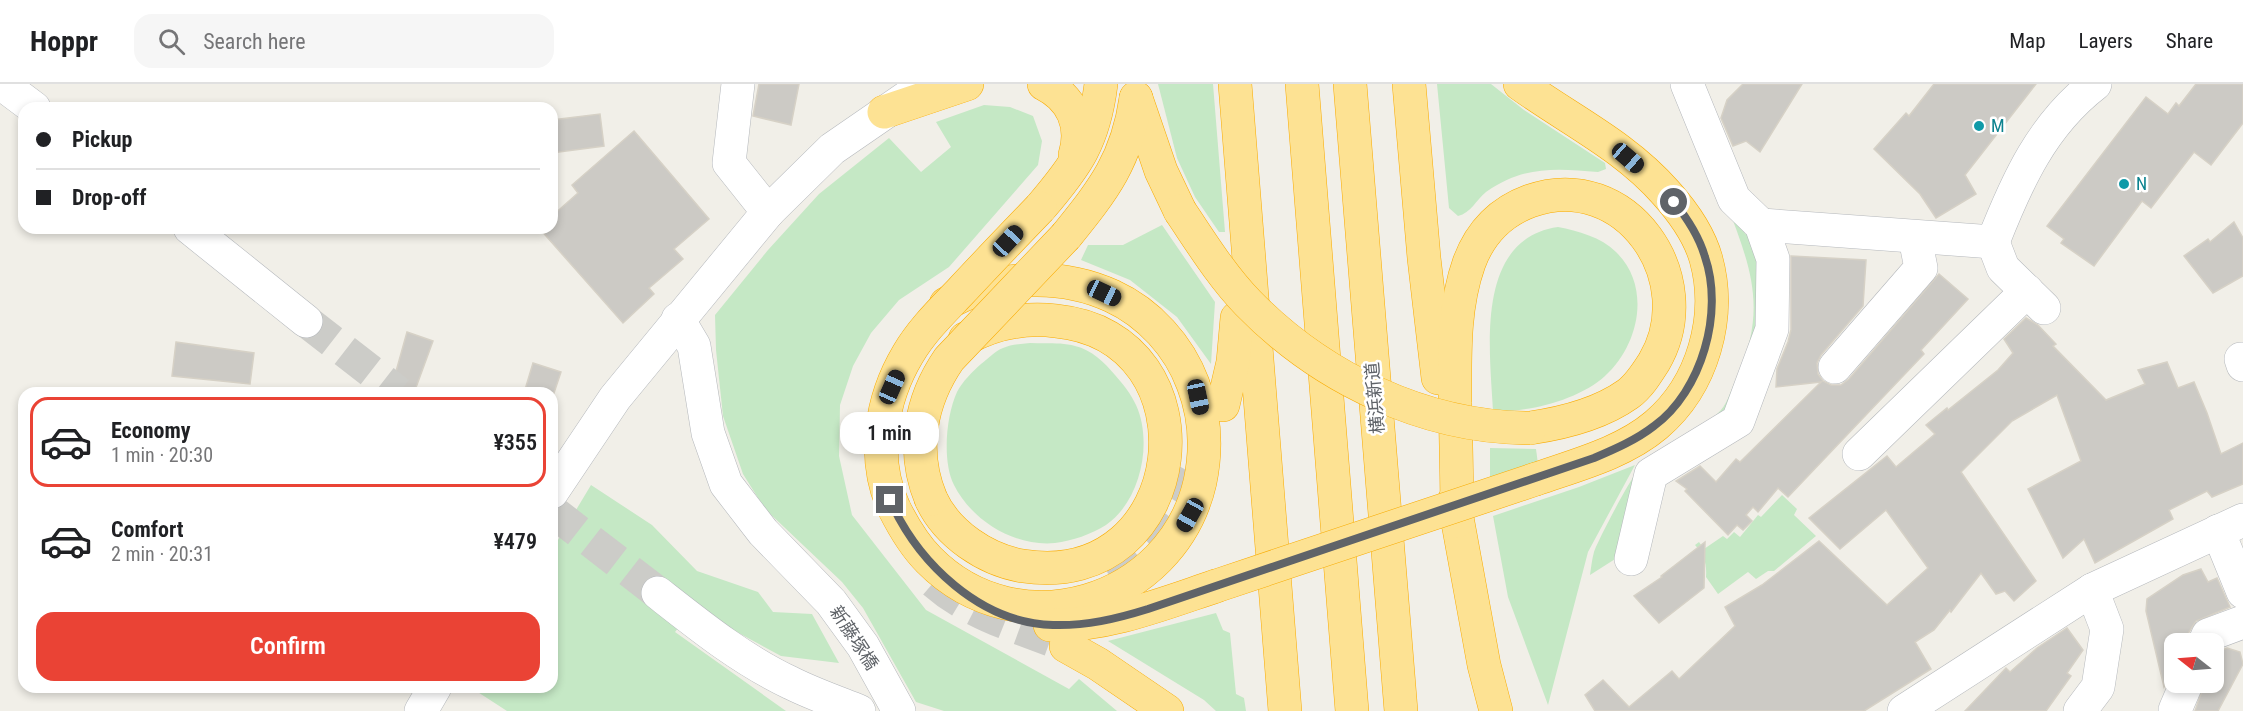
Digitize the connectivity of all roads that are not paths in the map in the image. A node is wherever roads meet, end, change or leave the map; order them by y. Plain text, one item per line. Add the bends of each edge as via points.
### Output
1 (2, 84) edge
2 (738, 84) edge
3 (929, 84) edge
4 (967, 84) edge
5 (1044, 84) edge
6 (1101, 84) edge
7 (1234, 84) edge
8 (1302, 84) edge
9 (1350, 84) edge
10 (1409, 84) edge
11 (1520, 84) edge
12 (1687, 84) edge
13 (2095, 84) edge
14 (1135, 91) edge
15 (26, 102) edge
16 (884, 112) junction
17 (1067, 177) junction
18 (768, 212) junction
19 (1761, 225) junction
20 (197, 234) edge
21 (1915, 238) junction
22 (1993, 242) junction
23 (678, 320) junction
24 (306, 321) tunnel mouth
25 (1835, 367) dead end
26 (1223, 405) dead end
27 (1859, 453) dead end
28 (558, 483) edge
29 (907, 504) junction
30 (1457, 521) junction
31 (2231, 525) edge
32 (1631, 559) dead end
33 (929, 560) junction
34 (2092, 591) junction
35 (2243, 592) edge
36 (658, 593) tunnel mouth
37 (2243, 622) edge
38 (2213, 633) edge
39 (1066, 646) tunnel mouth
40 (432, 693) edge
41 (421, 711) edge
42 (859, 711) edge
43 (899, 711) edge
44 (1167, 711) edge
45 (1285, 711) edge
46 (1352, 711) edge
47 (1401, 711) edge
48 (1496, 711) edge
49 (1904, 711) edge
50 (2080, 711) edge

1 - 15 street
2 - 18 street via 729,163
3 - 16 street
4 - 16 highway
5 - 17 highway via 1065,98 1075,112 1076,152
6 - 17 highway via 1093,129
7 - 26 highway via 1237,326
7 - 45 highway
8 - 46 highway
9 - 47 highway, 横浜新道
10 - 30 highway via 1424,258
11 - 33 highway, bridge via 1614,145 1665,191 1695,231 1706,258 1712,312 1708,336 1688,387 1656,425 1629,443 1536,480 1122,617 1085,624 1050,625 1015,618 954,585
12 - 19 street via 1734,199
13 - 22 street via 2047,130 2015,186
14 - 29 highway, bridge via 1133,121 1115,169 1101,193 938,375 924,411 922,469
14 - 30 highway, bridge via 1161,171 1179,211 1247,302 1292,342 1330,368 1362,386 1438,417 1500,428 1530,428 1585,415 1629,393 1647,374 1660,351 1670,307 1661,261 1648,238 1630,219 1609,206 1564,195 1518,206 1496,220 1481,238 1462,287 1455,349
16 - 18 street via 832,149
17 - 29 highway, bridge via 929,325 899,371 886,406 881,445 885,483
18 - 23 street
19 - 21 street
19 - 32 street via 1773,259 1772,329 1738,421 1651,474
20 - 24 street
21 - 22 street
21 - 25 street via 1921,268
22 - 27 street via 2003,268 2035,300
23 - 28 street via 615,398
23 - 43 street, 新藤塚橋 via 694,346 708,433 726,484 763,532 831,602 863,646
29 - 29 highway via 943,519 970,544 1003,561 1039,568 1094,558 1124,539 1157,495 1166,458 1166,438 1160,402 1152,384 1116,343 1082,326 1032,319 981,331 941,359 921,393 912,425 913,475
29 - 33 highway via 908,533
29 - 33 highway via 874,476 872,443 878,403 903,347 928,319 961,296 1011,282 1050,281 1119,299 1160,332 1195,388 1202,414 1204,451 1190,515 1153,565 1120,588 1063,607 1024,606 988,597 956,581
30 - 48 highway
31 - 34 street
31 - 35 street
34 - 49 street
34 - 50 street via 2107,629 2098,687
36 - 42 street via 713,637 789,683
37 - 38 street
39 - 44 highway
40 - 41 street

